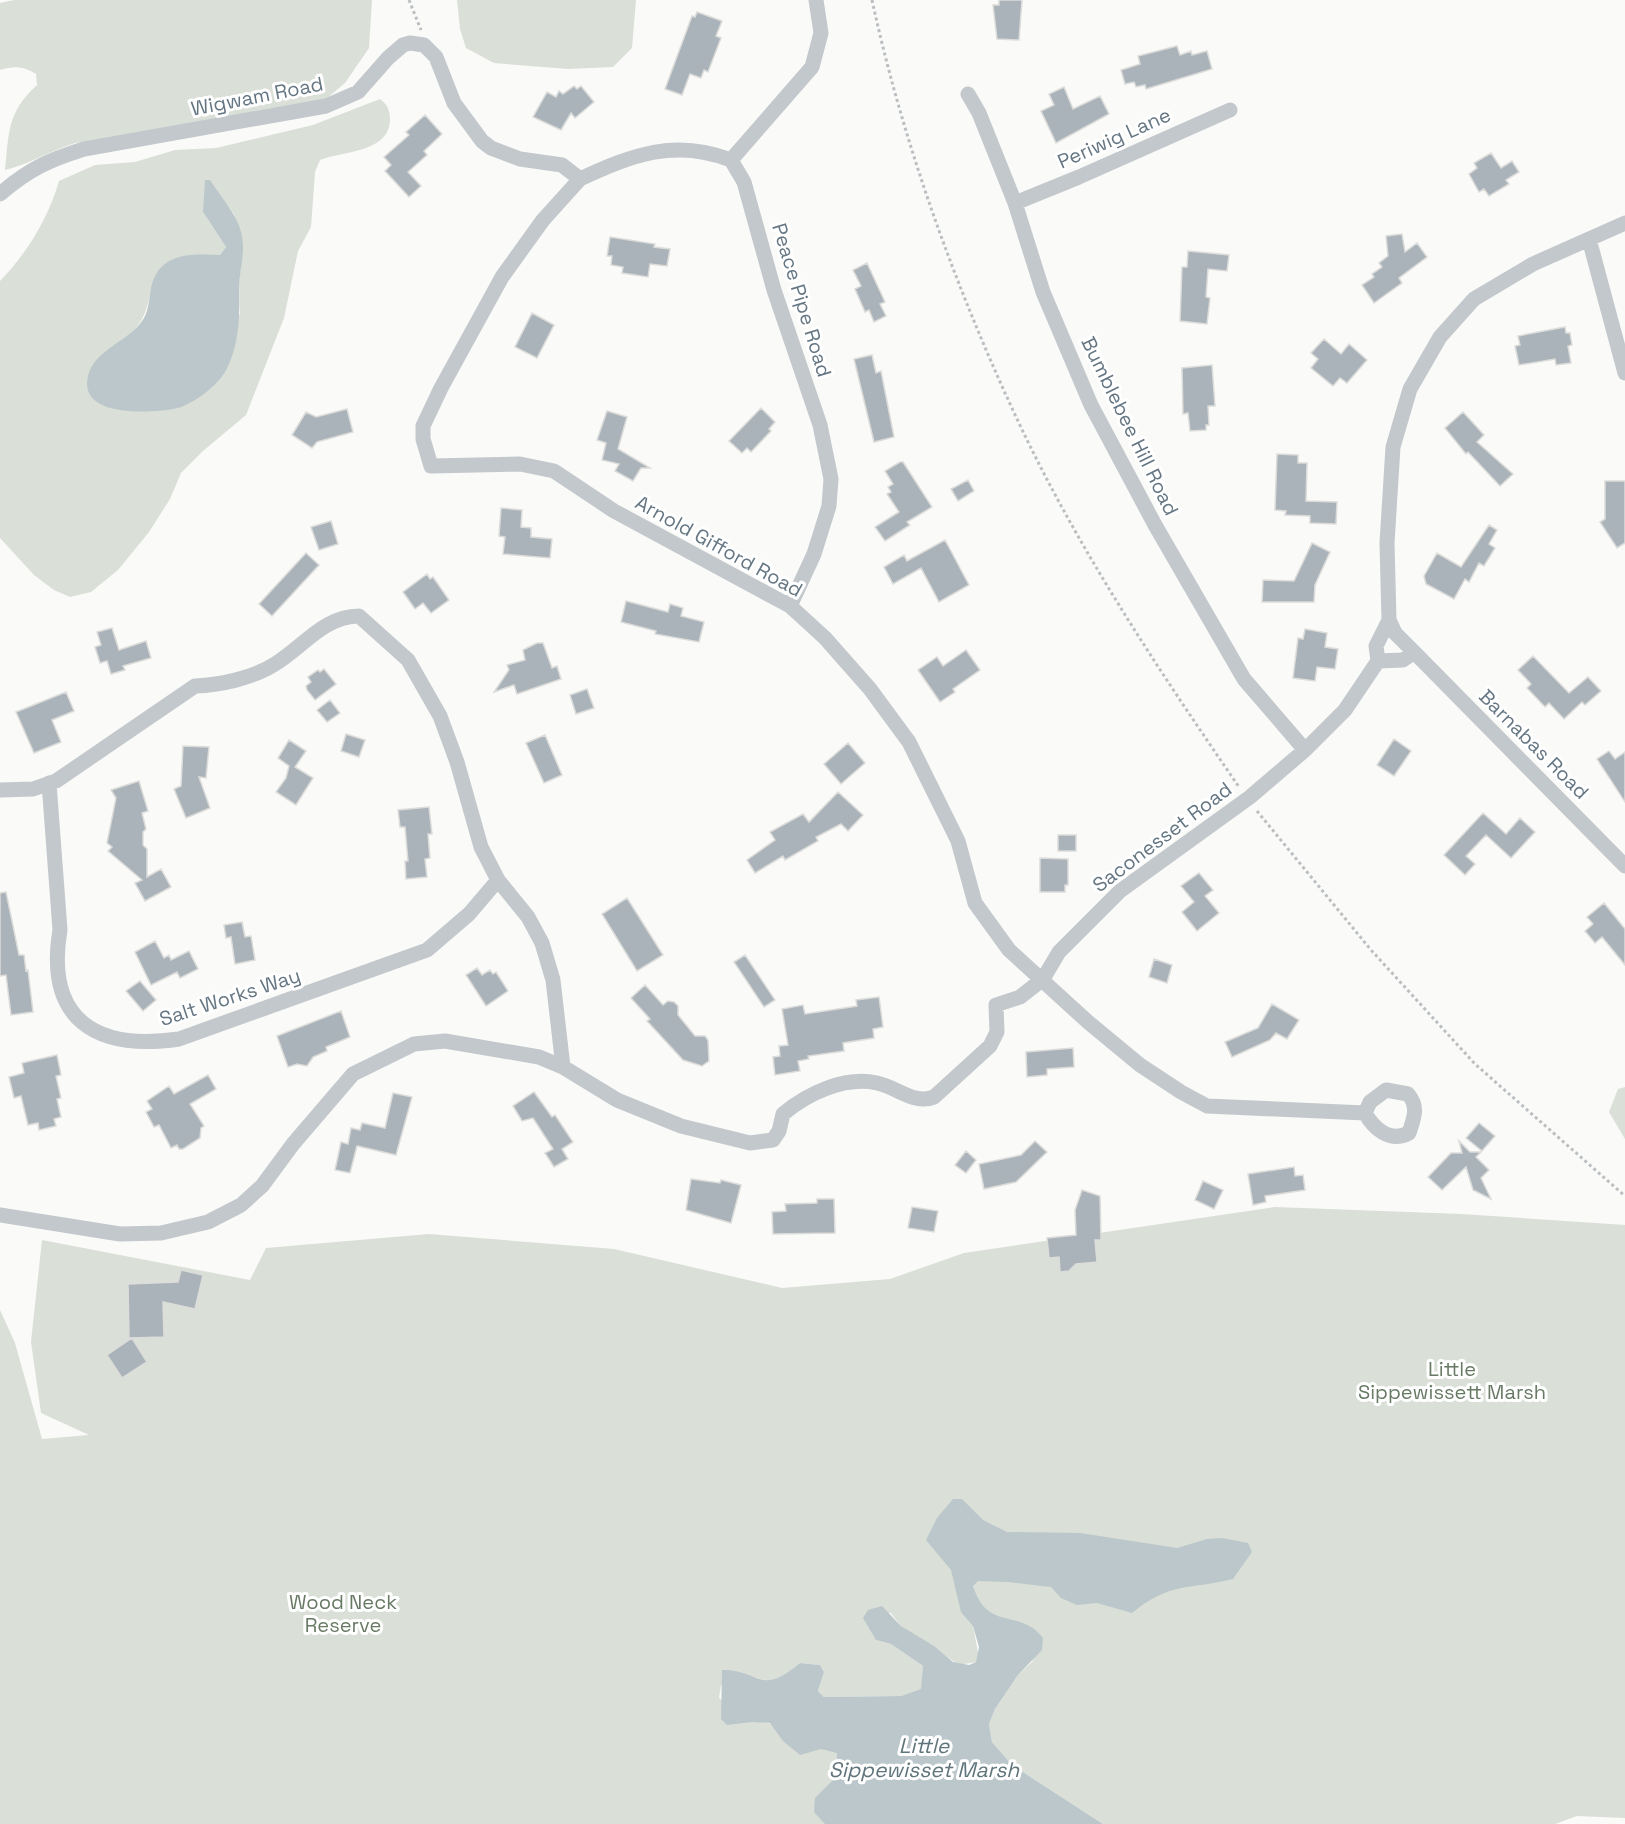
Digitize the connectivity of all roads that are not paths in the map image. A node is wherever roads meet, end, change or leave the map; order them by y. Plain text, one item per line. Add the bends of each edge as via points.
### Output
1 (816, 0) edge
2 (968, 94) dead end
3 (1230, 110) dead end
4 (731, 160) junction
5 (580, 178) junction
6 (0, 194) edge
7 (1015, 203) junction
8 (1625, 223) edge
9 (1590, 239) junction
10 (1625, 373) edge
11 (790, 606) junction
12 (1389, 620) junction
13 (1414, 652) junction
14 (1378, 661) junction
15 (1305, 750) junction
16 (49, 783) junction
17 (0, 790) edge
18 (1625, 866) edge
19 (498, 880) junction
20 (1043, 979) junction
21 (563, 1067) junction
22 (1365, 1113) dead end
23 (0, 1215) edge

1 - 4 street via 820,33 812,67
2 - 7 street, Bumblebee Hill Road
3 - 7 street, Periwig Lane
4 - 5 street via 694,149 653,151
4 - 11 street, Peace Pipe Road via 744,182 774,290 820,425 831,479 829,506 814,554
5 - 6 street, Wigwam Road via 562,165 520,159 482,141 454,103 431,51 418,44 403,45 358,92 326,106 84,149 32,169
5 - 11 street, Arnold Gifford Road via 543,220 502,277 441,388 423,426 431,466 520,464 554,471 614,511
7 - 15 street, Bumblebee Hill Road via 1043,292 1091,405 1130,479 1244,679
8 - 9 street, Saconesset Road
9 - 10 street
9 - 12 street, Saconesset Road via 1533,264 1474,299 1440,338 1410,389 1393,447 1387,543
11 - 20 street, Arnold Gifford Road via 870,688 909,742 957,841 975,903 1009,950
12 - 13 street, Barnabas Road via 1395,633
12 - 14 street, Saconesset Road via 1376,646
13 - 14 street via 1403,660
13 - 18 street, Barnabas Road
14 - 15 street, Saconesset Road via 1345,710
15 - 20 street, Saconesset Road via 1215,823 1120,891 1059,951
16 - 17 street via 33,789
16 - 19 street via 195,686 221,685 274,665 337,620 359,616 408,660 432,701 457,762 481,847
16 - 19 street, Salt Works Way via 63,998 81,1025 110,1036 153,1043 179,1039 427,950 469,914
19 - 21 street via 528,917 542,944 553,980
20 - 21 street, Saconesset Road via 1020,997 996,1005 997,1032 990,1046 934,1097 923,1100 876,1082 838,1084 792,1107 783,1114 773,1140 760,1144 681,1126 617,1100
20 - 22 street, Arnold Gifford Road via 1140,1065 1207,1106
21 - 23 street, Saconesset Road via 539,1057 480,1046 445,1041 414,1044 353,1074 292,1144 262,1186 241,1204 208,1222 161,1233 120,1234

